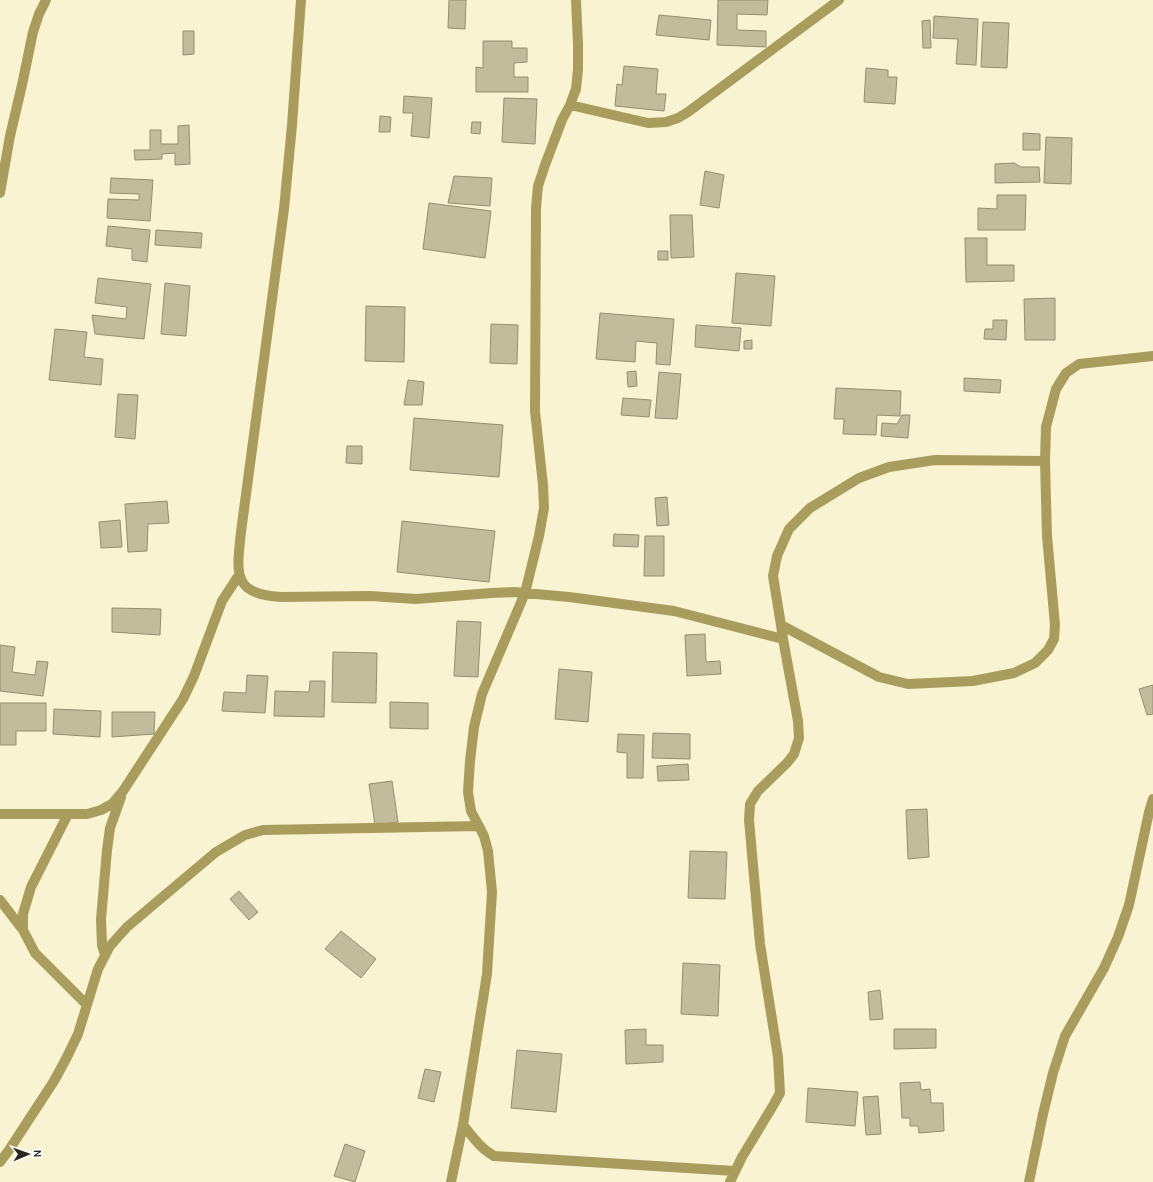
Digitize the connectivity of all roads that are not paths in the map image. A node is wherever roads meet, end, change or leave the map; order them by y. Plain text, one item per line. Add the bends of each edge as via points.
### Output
1 (46, 0) edge
2 (301, 0) edge
3 (576, 0) edge
4 (839, 0) edge
5 (570, 105) junction
6 (0, 193) edge
7 (1153, 356) edge
8 (1045, 461) junction
9 (239, 575) junction
10 (525, 593) junction
11 (781, 625) junction
12 (783, 639) junction
13 (123, 791) junction
14 (1153, 799) edge
15 (0, 814) edge
16 (68, 814) junction
17 (479, 826) junction
18 (0, 900) edge
19 (23, 930) junction
20 (105, 955) junction
21 (87, 1005) junction
22 (463, 1125) junction
23 (0, 1162) edge
24 (735, 1172) junction
25 (451, 1182) edge
26 (730, 1182) edge
27 (1029, 1182) edge

1 - 6 street via 33,32
2 - 9 street via 284,209 240,532
3 - 5 street via 578,69 576,89
4 - 5 street via 678,118 648,123
5 - 10 street via 538,186 536,411 544,508
7 - 8 street via 1079,364 1066,373 1056,389 1046,426
8 - 11 street via 935,460 888,467 859,478 810,508 789,530 777,556 773,576
8 - 11 street via 1047,536 1055,625 1054,639 1048,650 1035,663 1014,673 973,680 908,684 879,677
9 - 10 street via 253,592 267,597 370,596 416,599 491,592
9 - 13 street via 222,601 183,699
10 - 12 street via 674,611
10 - 17 street via 482,694 474,727 468,792 471,811
11 - 12 street
12 - 24 street via 799,738 794,754 758,791 750,804 760,944 778,1057 780,1093
13 - 16 street via 112,804 101,810 87,814
13 - 20 street via 108,838 102,920 102,945
14 - 27 street via 1129,906 1118,937 1104,968 1065,1036 1053,1073
15 - 16 street
16 - 19 street via 31,887 23,914
17 - 20 street via 263,830 245,835 216,852 127,927
17 - 22 street via 488,851 492,892 487,974
18 - 19 street
19 - 21 street via 35,953
20 - 21 street
21 - 23 street via 78,1034 54,1081
22 - 24 street via 488,1153 494,1156
22 - 25 street
24 - 26 street

